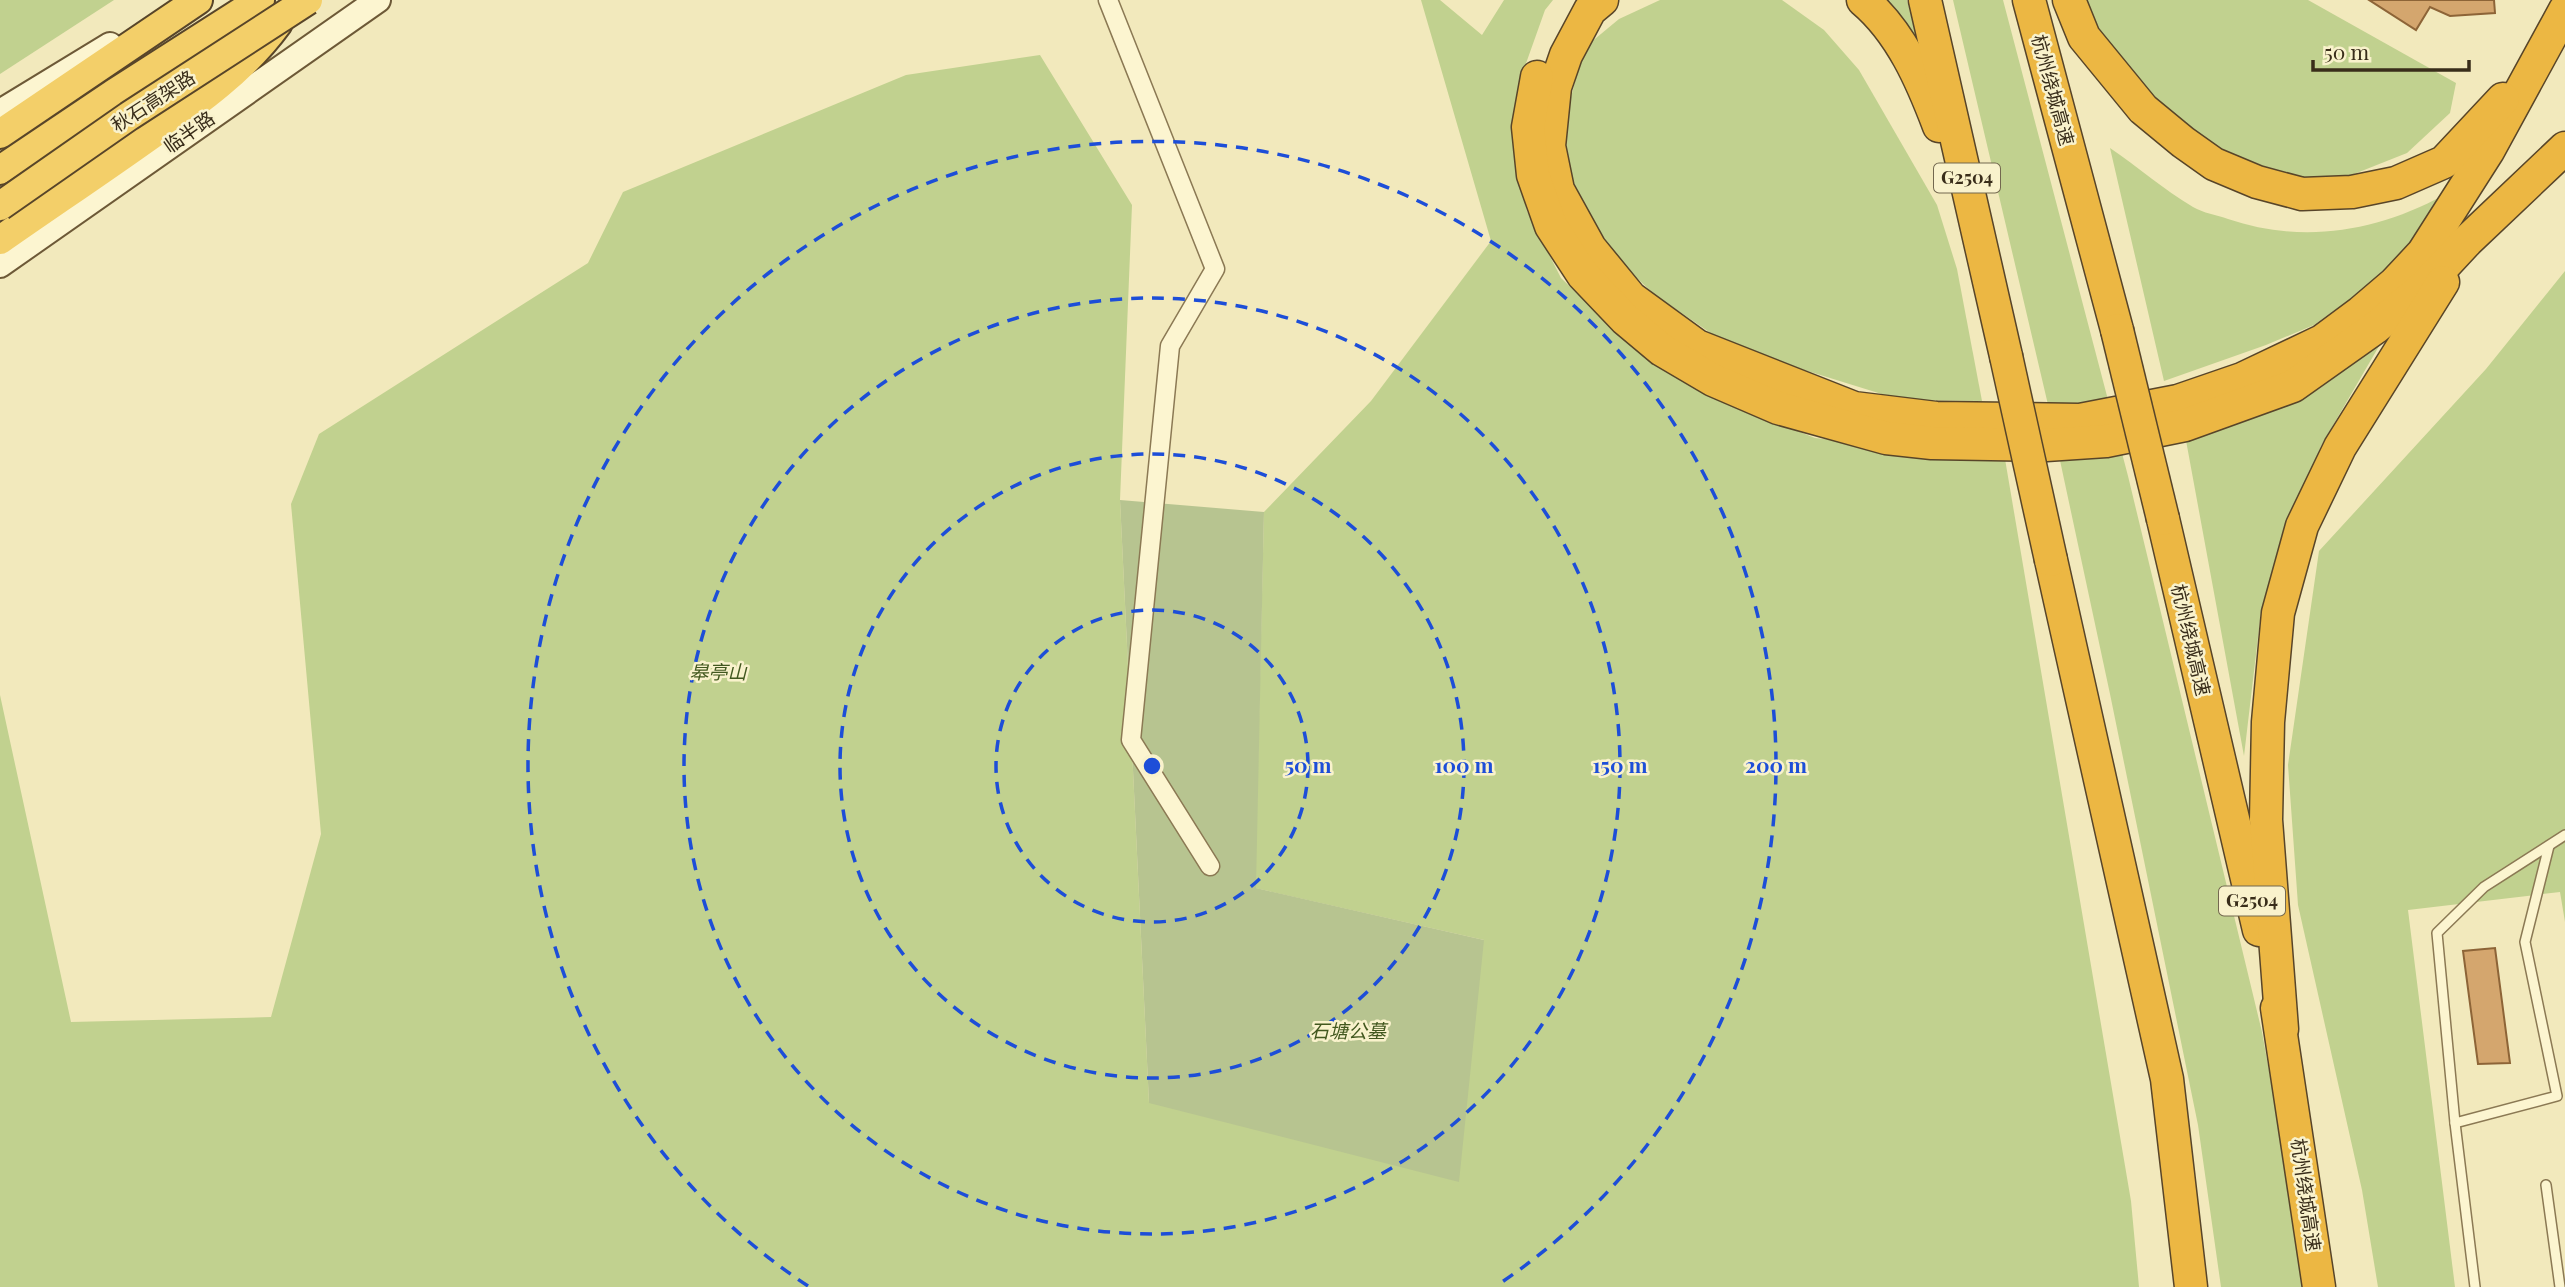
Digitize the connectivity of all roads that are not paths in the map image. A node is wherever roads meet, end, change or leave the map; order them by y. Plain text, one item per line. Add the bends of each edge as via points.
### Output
1 (182, 0) edge
2 (198, 0) edge
3 (260, 0) edge
4 (295, 0) edge
5 (308, 0) edge
6 (378, 0) edge
7 (1108, 0) edge
8 (1574, 0) edge
9 (1602, 0) edge
10 (1863, 0) edge
11 (1925, 0) edge
12 (2029, 0) edge
13 (2069, 0) edge
14 (2565, 10) edge
15 (2541, 51) junction
16 (0, 112) edge
17 (0, 134) edge
18 (2565, 148) edge
19 (0, 170) edge
20 (0, 206) edge
21 (1978, 226) junction
22 (0, 240) edge
23 (2467, 241) junction
24 (0, 265) edge
25 (2565, 835) edge
26 (2549, 846) junction
27 (1210, 866) dead end
28 (2282, 1029) junction
29 (2455, 1123) junction
30 (2546, 1185) dead end
31 (2191, 1287) edge
32 (2319, 1287) edge
33 (2475, 1287) edge
34 (2560, 1287) edge

1 - 16 main road
2 - 17 highway
3 - 19 highway, 秋石高架路
4 - 22 highway, bridge via 266,40 224,80
5 - 20 highway, 秋石高架路, bridge
6 - 24 main road, 临半路
7 - 27 street via 1215,269 1170,346 1131,740
8 - 23 highway via 1535,83 1528,127 1533,175 1551,226 1583,275 1662,350 1713,380 1818,420 1886,438 1932,443 2080,443 2185,425 2293,386 2375,328 2426,285
9 - 15 highway via 1590,10 1566,55 1555,87 1549,146 1558,190 1590,248 1631,298 1697,346 1854,408 1936,418 2080,420 2178,401 2242,379 2322,341 2395,284 2423,253 2488,151
10 - 21 highway via 1901,43 1922,83
11 - 21 highway, G2504
12 - 28 highway, 杭州绕城高速 / G2504, bridge via 2117,330
13 - 15 highway via 2084,37 2143,109 2214,164 2302,194 2352,192 2396,183 2444,162
14 - 15 highway
18 - 23 highway
21 - 31 highway, G2504, bridge via 2167,1079
23 - 28 highway via 2340,447 2302,526 2278,614 2268,722 2266,820
25 - 26 lane
26 - 29 lane via 2484,887 2437,933
26 - 29 lane via 2525,942 2557,1096
28 - 32 highway, 杭州绕城高速 / G2504
29 - 33 lane
30 - 34 lane

